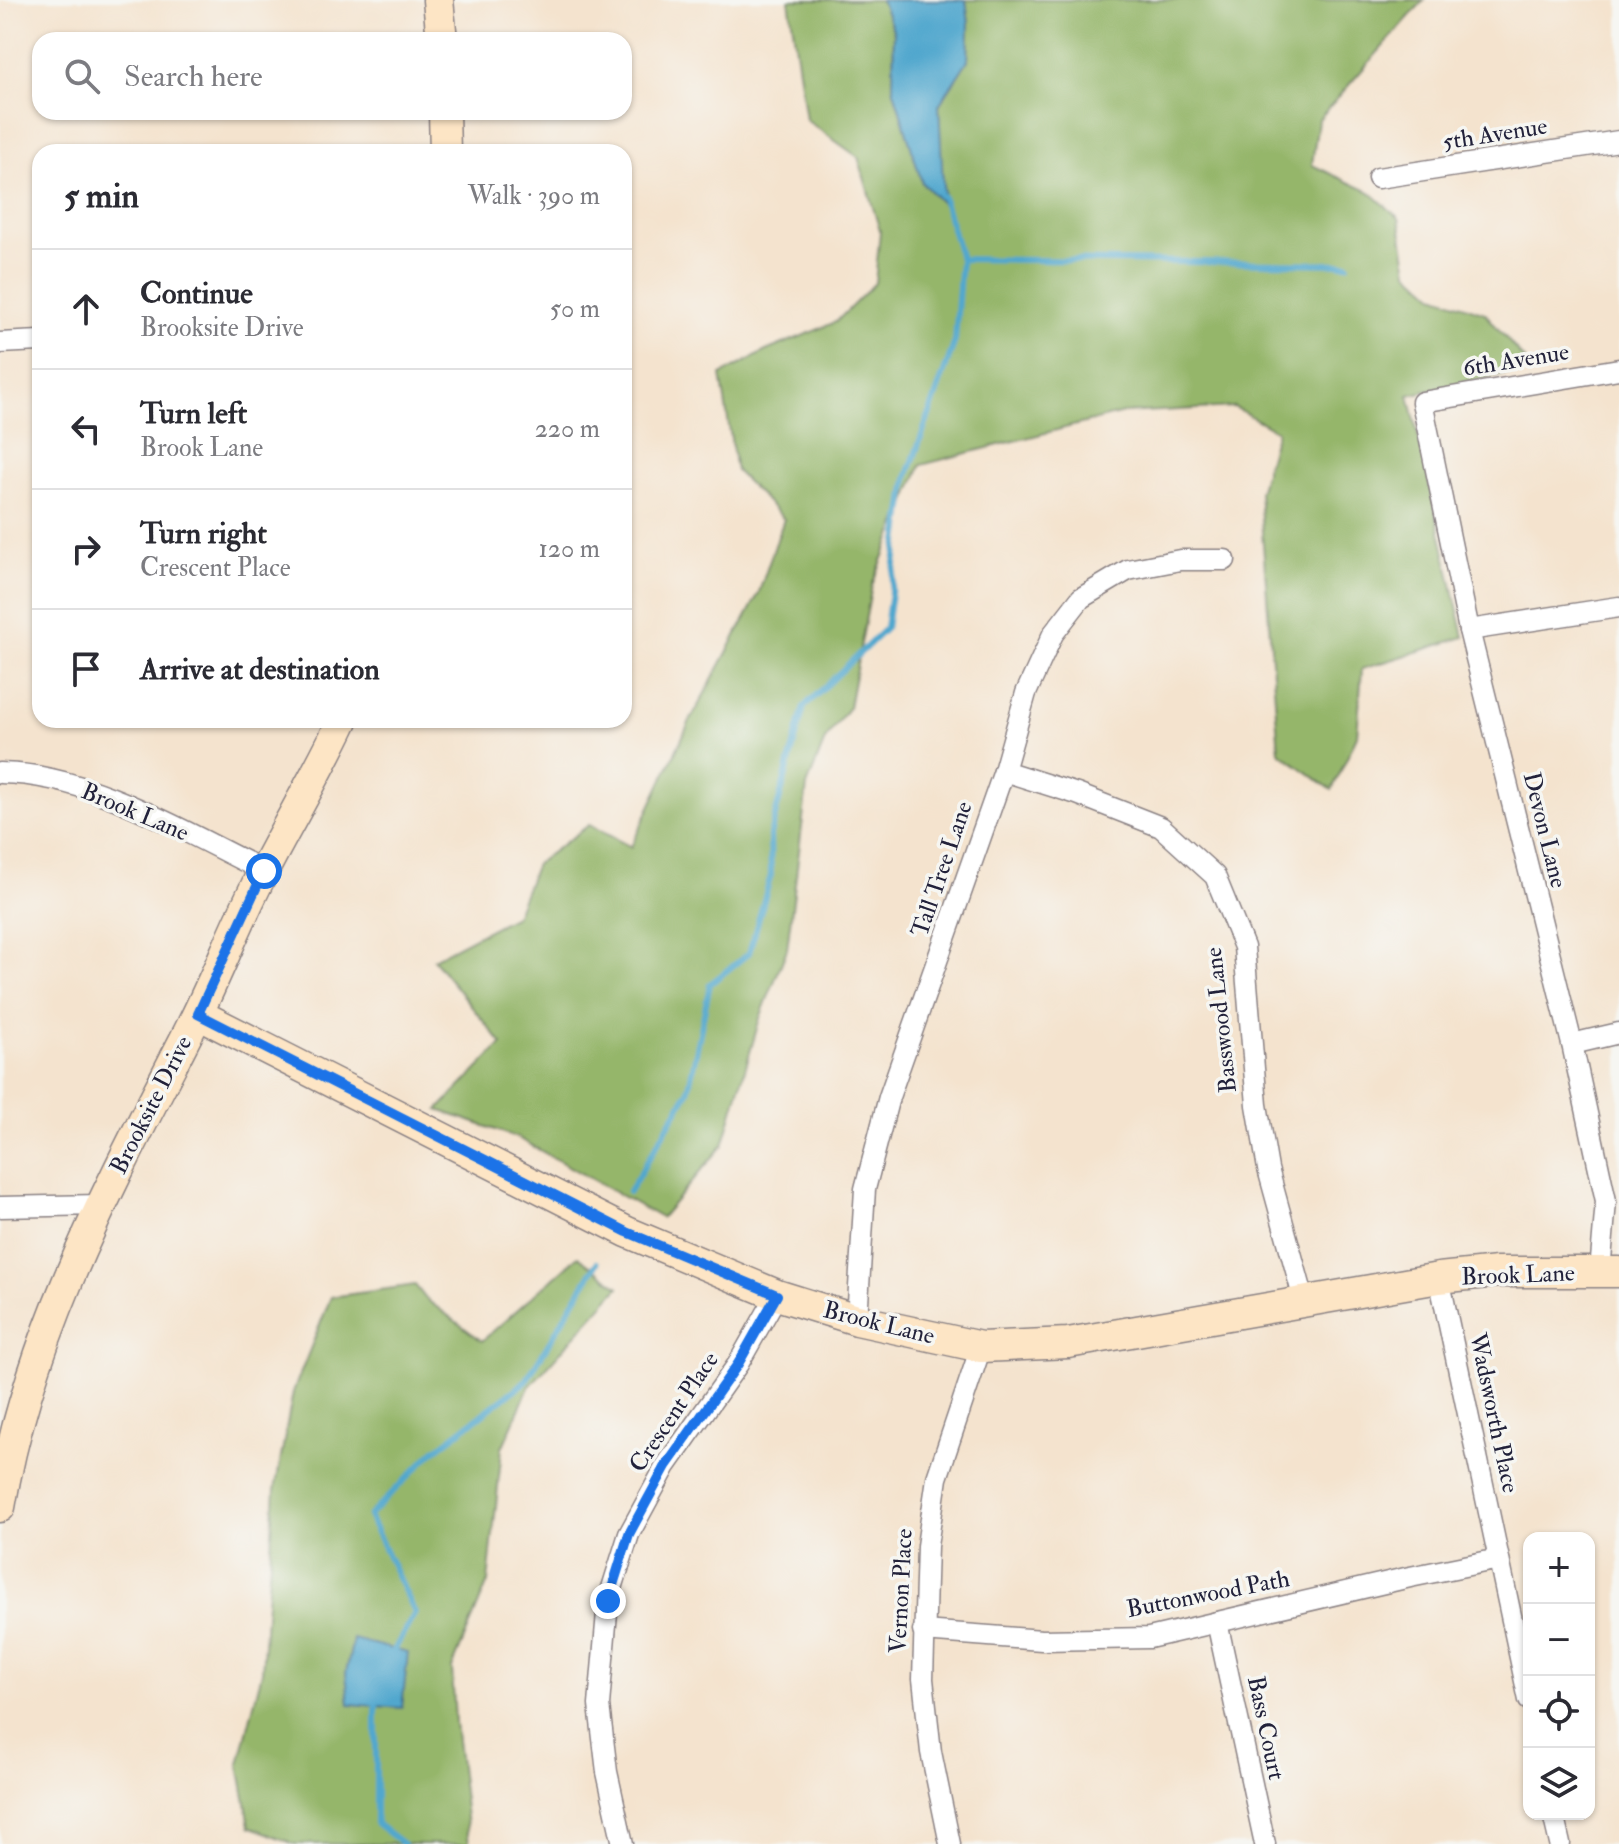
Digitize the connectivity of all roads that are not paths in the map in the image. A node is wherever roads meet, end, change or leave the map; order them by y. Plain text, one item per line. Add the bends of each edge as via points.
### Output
1 (438, 0) edge
2 (441, 32) edge
3 (444, 120) edge
4 (1619, 141) edge
5 (445, 144) edge
6 (1378, 178) dead end
7 (32, 341) edge
8 (0, 343) edge
9 (1619, 369) edge
10 (1422, 402) joint
11 (1225, 560) dead end
12 (1619, 607) edge
13 (1469, 630) junction
14 (339, 728) edge
15 (1004, 771) junction
16 (0, 773) edge
17 (264, 871) junction
18 (198, 1014) junction
19 (1619, 1033) edge
20 (1572, 1044) junction
21 (100, 1205) junction
22 (0, 1207) edge
23 (1610, 1272) edge
24 (1439, 1278) junction
25 (777, 1295) junction
26 (1304, 1300) junction
27 (857, 1320) junction
28 (981, 1347) junction
29 (0, 1507) edge
30 (1499, 1559) junction
31 (1217, 1622) junction
32 (923, 1631) junction
33 (1524, 1676) edge
34 (1554, 1820) edge
35 (623, 1844) edge
36 (950, 1844) edge
37 (1265, 1844) edge
38 (1560, 1844) edge

1 - 2 street
3 - 5 street
4 - 6 street, 5th Avenue
7 - 8 street
9 - 10 street, 6th Avenue
10 - 13 street, Devon Lane
11 - 15 street, Tall Tree Lane via 1180,560 1128,570 1081,598 1053,634 1026,693
12 - 13 street
13 - 20 street, Devon Lane
14 - 17 street, Brooksite Drive
15 - 26 street, Basswood Lane via 1161,827 1215,876 1244,947 1257,1105 1268,1169
15 - 27 street, Tall Tree Lane via 889,1097 865,1189
16 - 17 street, Brook Lane via 63,781 108,797
17 - 18 street, Brooksite Drive
18 - 21 street, Brooksite Drive
18 - 25 street, Brook Lane via 627,1232
19 - 20 street
20 - 23 street, Devon Lane via 1606,1201
21 - 22 street
21 - 29 street, Brooksite Drive via 33,1373
23 - 24 street, Brook Lane
24 - 26 street, Brook Lane
24 - 30 street, Wadsworth Place
25 - 27 street, Brook Lane
25 - 35 street, Crescent Place via 738,1364 666,1466 629,1534 608,1601 599,1705
26 - 28 street, Brook Lane via 1068,1343
27 - 28 street, Brook Lane
28 - 32 street, Vernon Place via 937,1478
30 - 31 street, Buttonwood Path
30 - 33 street, Wadsworth Place
31 - 32 street, Buttonwood Path via 1149,1638 1042,1640
31 - 37 street, Bass Court
32 - 36 street, Vernon Place via 931,1752
34 - 38 street

